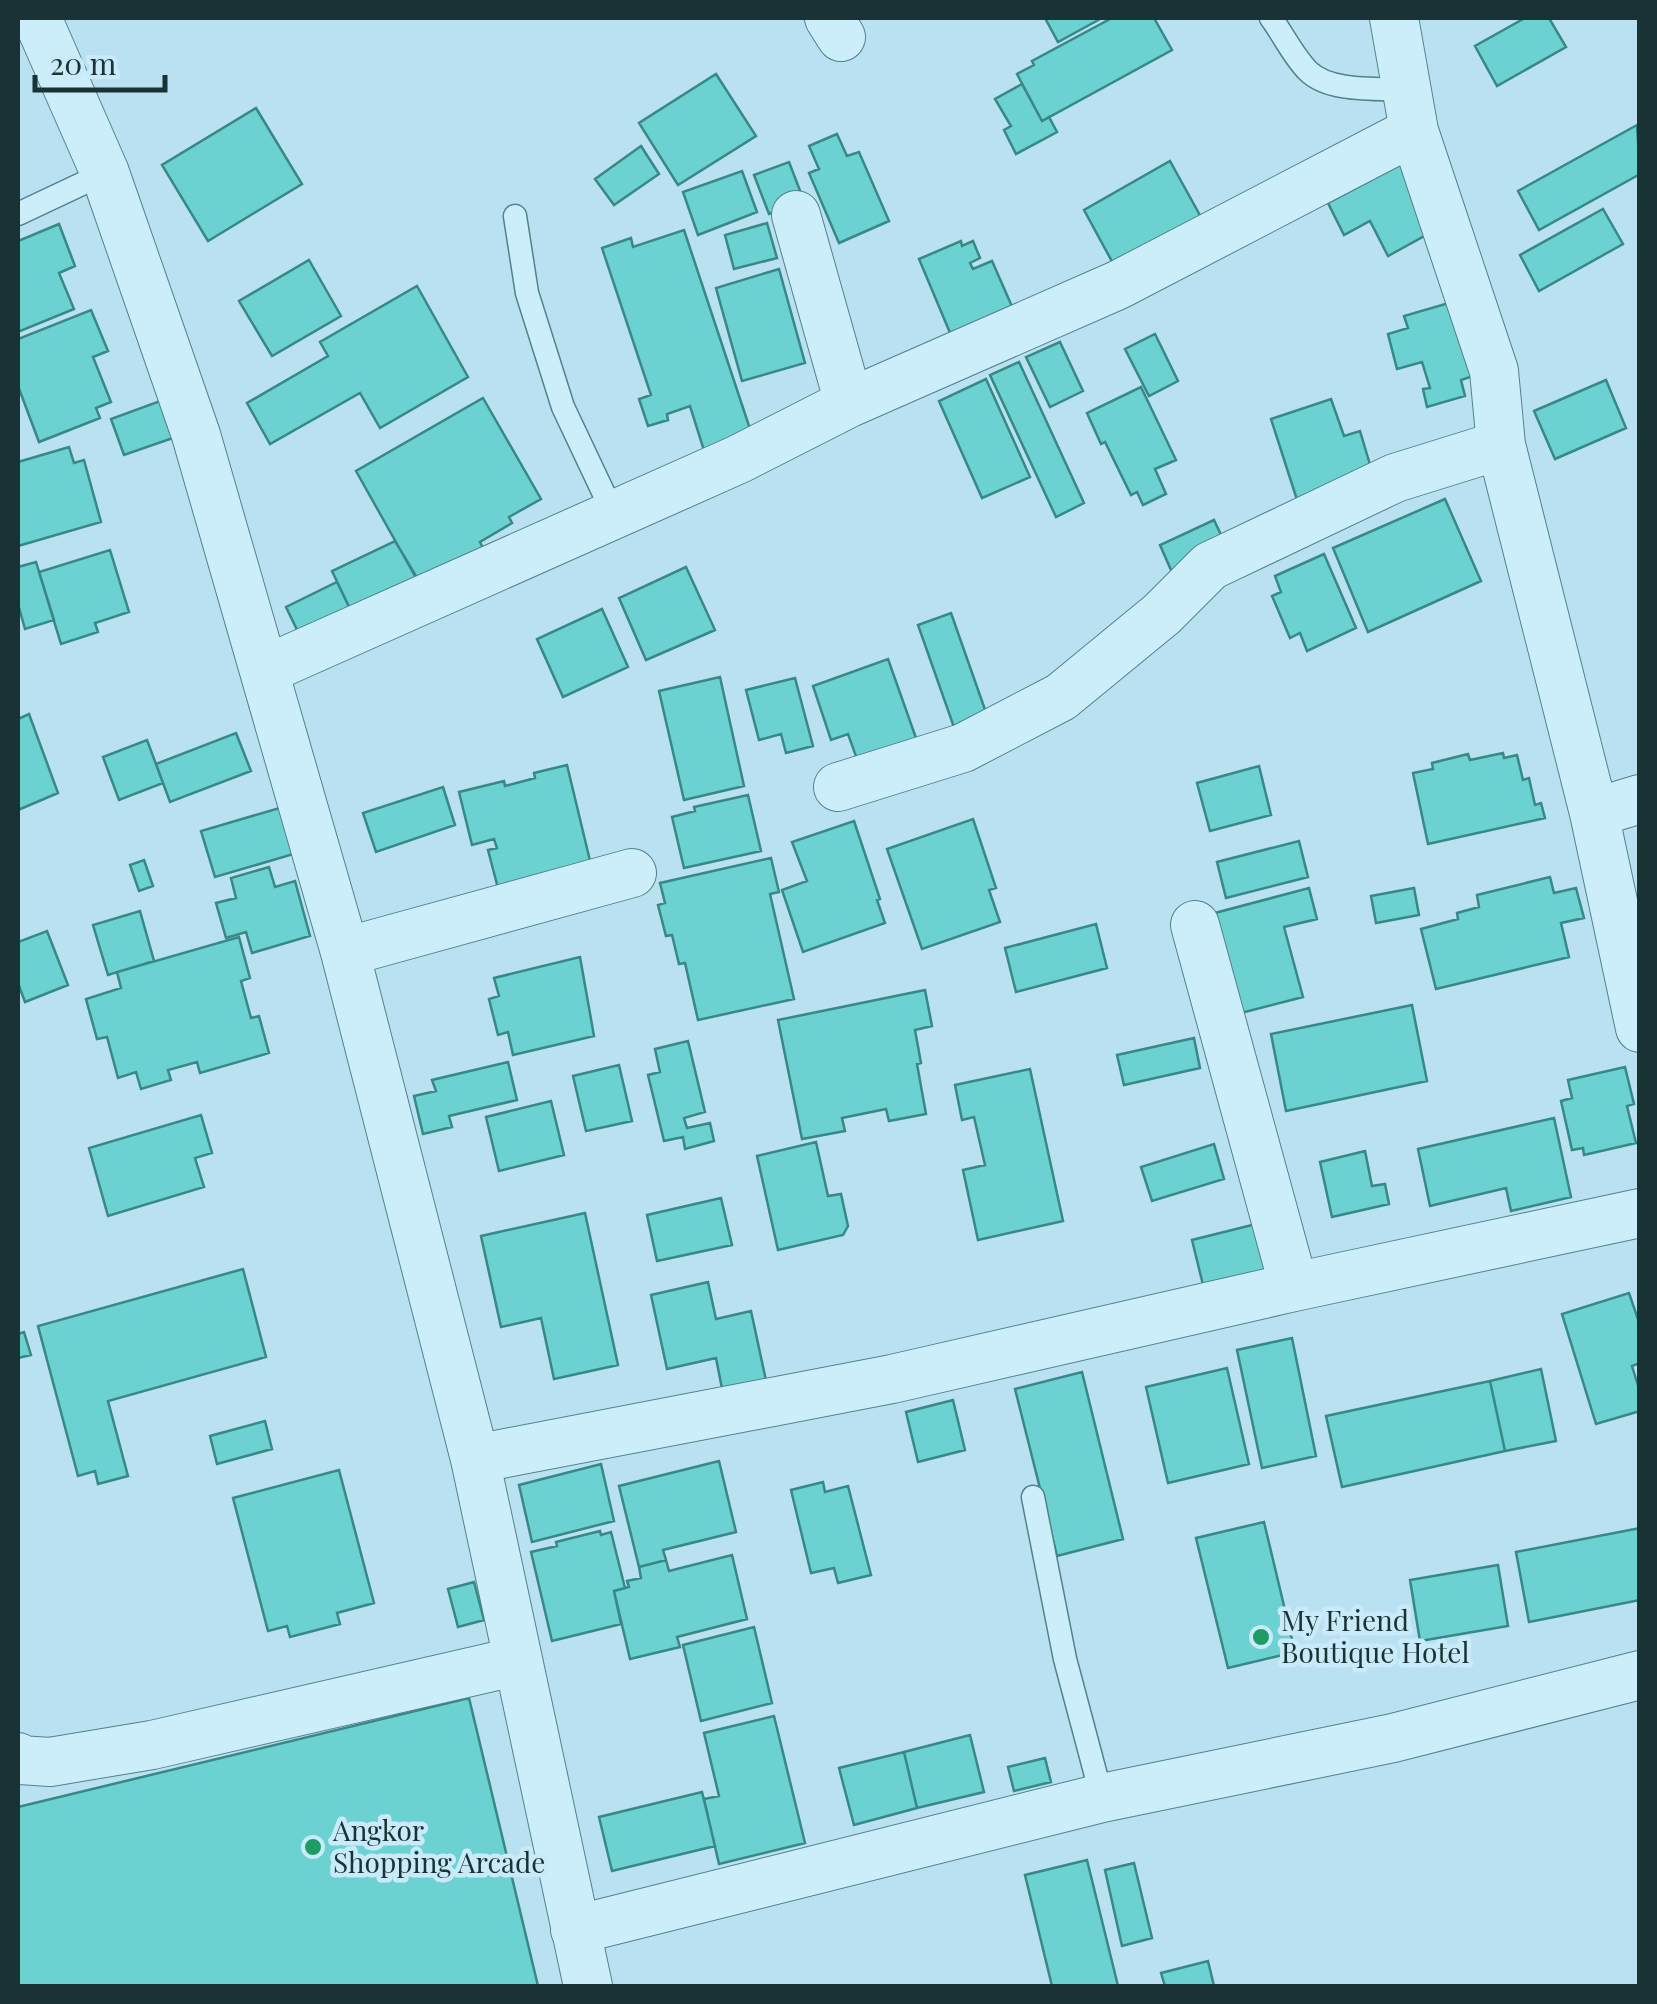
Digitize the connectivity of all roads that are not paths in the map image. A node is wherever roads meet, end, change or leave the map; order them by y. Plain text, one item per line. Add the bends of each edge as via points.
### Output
1 (30, 18) edge
2 (38, 18) edge
3 (1272, 18) edge
4 (1394, 18) edge
5 (18, 24) edge
6 (1412, 111) junction
7 (105, 173) junction
8 (18, 214) edge
9 (796, 215) dead end
10 (515, 216) dead end
11 (849, 403) junction
12 (1502, 445) junction
13 (614, 515) junction
14 (265, 670) junction
15 (838, 787) dead end
16 (1640, 798) edge
17 (1594, 812) junction
18 (632, 873) dead end
19 (1195, 925) dead end
20 (345, 952) junction
21 (1640, 1028) edge
22 (1640, 1213) edge
23 (1294, 1287) junction
24 (474, 1459) junction
25 (1033, 1496) dead end
26 (518, 1661) junction
27 (1640, 1675) edge
28 (18, 1757) edge
29 (1102, 1798) junction
30 (575, 1930) junction
31 (588, 1986) edge

1 - 5 street
2 - 7 street
3 - 6 lane via 1309,72
4 - 6 street
6 - 11 street via 1118,285
6 - 12 street via 1494,372
7 - 8 lane
7 - 14 street via 196,436
9 - 11 street
10 - 13 lane via 527,293 563,407
11 - 13 street
12 - 15 street via 1395,478 1210,566 1062,697 963,748
12 - 17 street
13 - 14 street
14 - 20 street
16 - 17 street
17 - 21 street
18 - 20 street
19 - 23 street
20 - 24 street
22 - 23 street
23 - 24 street via 892,1379
24 - 26 street
25 - 29 lane via 1064,1659
26 - 28 street via 152,1745 50,1762
26 - 30 street
27 - 29 street via 1393,1738
29 - 30 street
30 - 31 street

